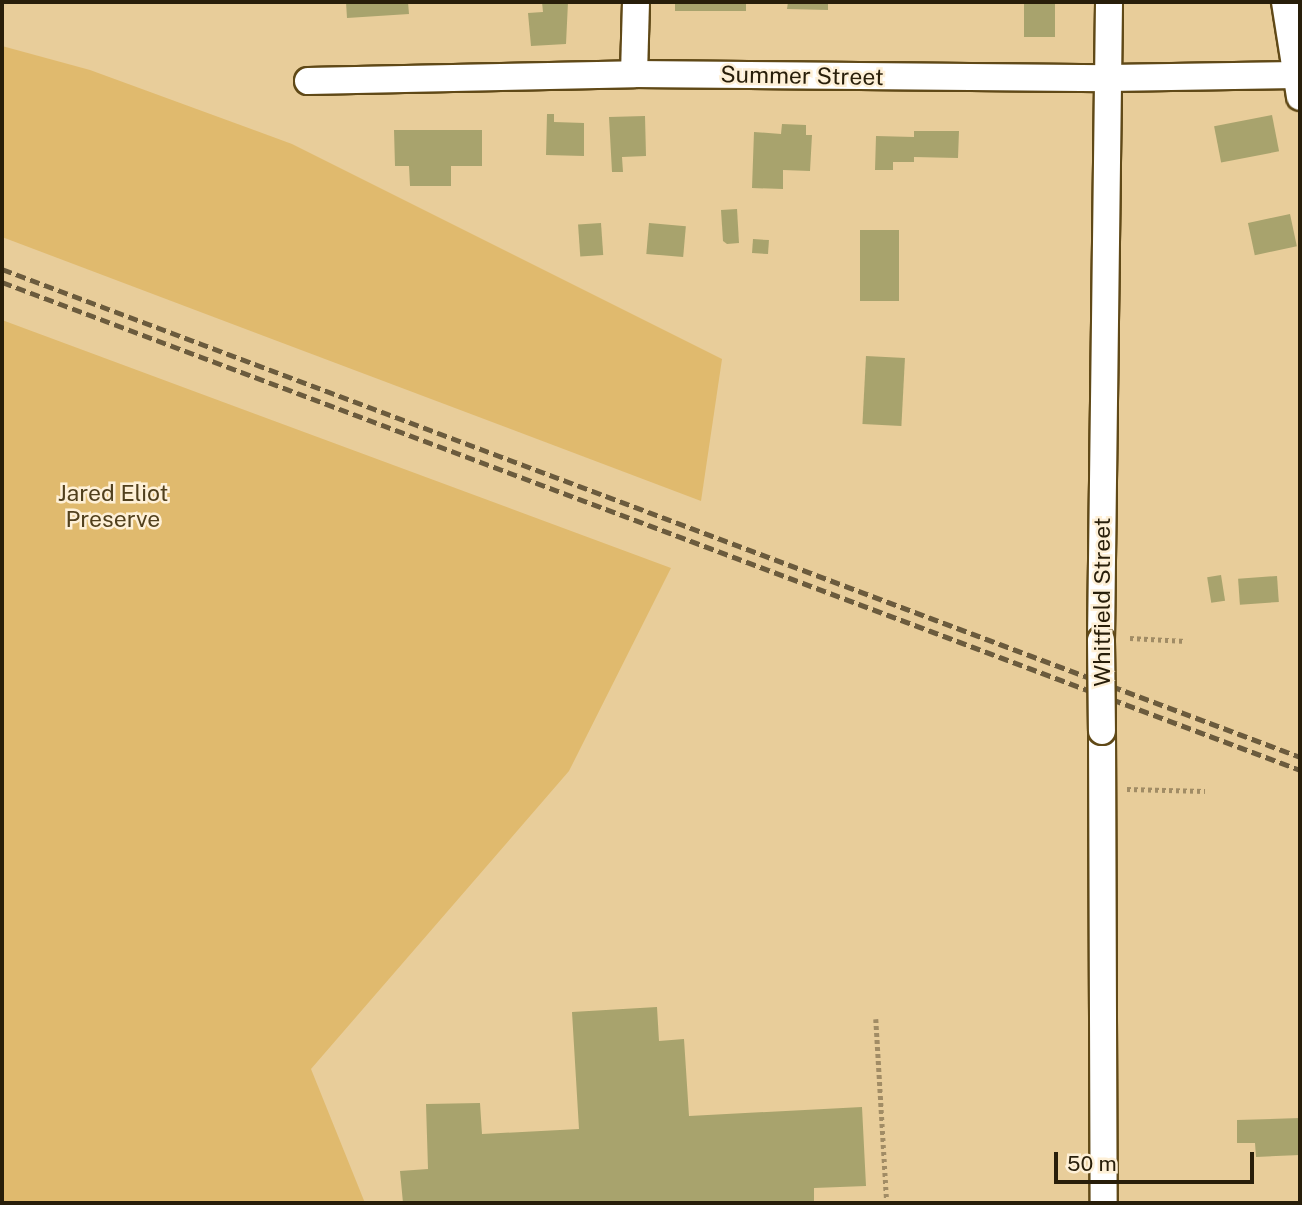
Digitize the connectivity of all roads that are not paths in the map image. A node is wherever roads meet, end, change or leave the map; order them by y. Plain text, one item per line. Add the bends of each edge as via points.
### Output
1 (636, 2) edge
2 (1109, 2) edge
3 (1285, 2) edge
4 (634, 74) junction
5 (1109, 78) junction
6 (308, 81) dead end
7 (1298, 86) edge
8 (1104, 1203) edge

1 - 4 street
2 - 5 street, Whitfield Street
3 - 7 street
4 - 5 street, Summer Street
4 - 6 street, Summer Street
5 - 7 street, Summer Street
5 - 8 street, Whitfield Street, bridge via 1101,640

